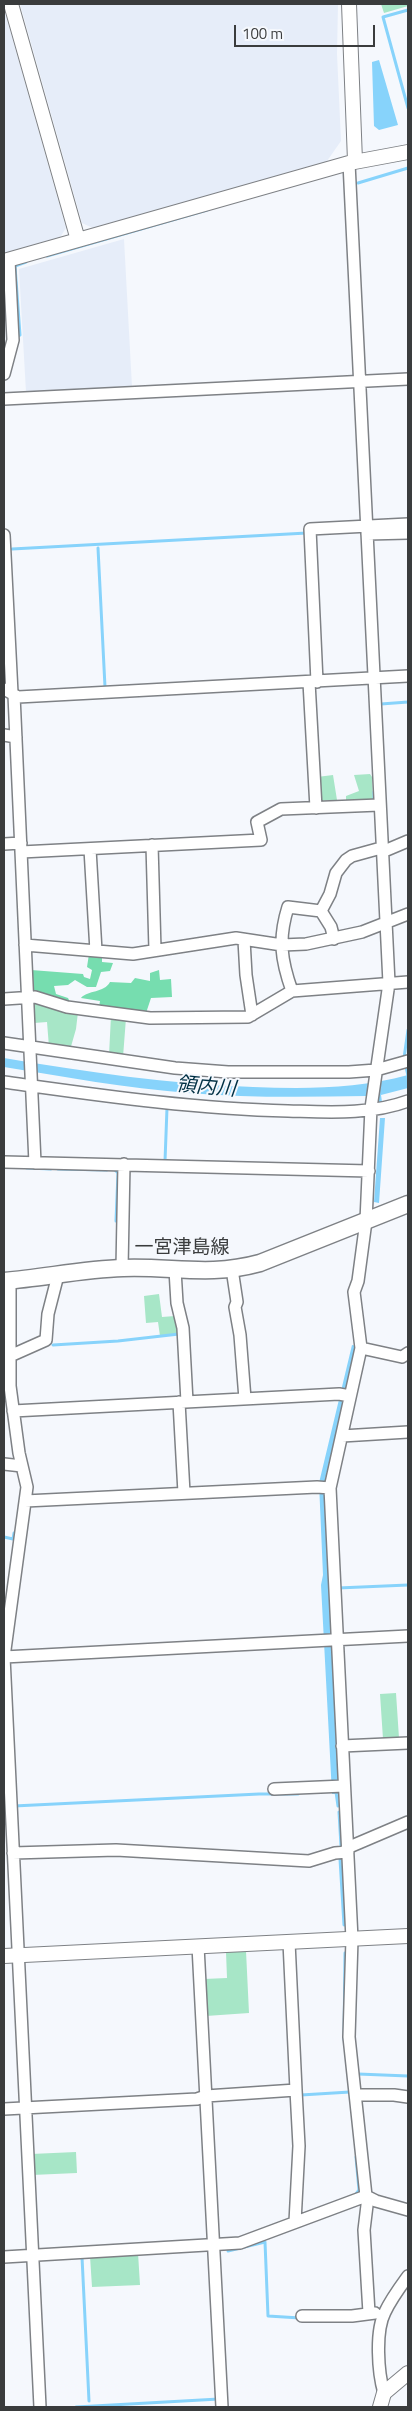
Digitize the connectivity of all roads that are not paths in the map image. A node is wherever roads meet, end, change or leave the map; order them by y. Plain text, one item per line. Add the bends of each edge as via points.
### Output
1 (11, 4) edge
2 (349, 4) edge
3 (408, 152) edge
4 (352, 162) junction
5 (78, 240) junction
6 (6, 261) edge
7 (4, 374) edge
8 (408, 379) edge
9 (359, 382) junction
10 (4, 399) edge
11 (408, 524) edge
12 (366, 530) junction
13 (408, 533) edge
14 (4, 535) edge
15 (408, 676) edge
16 (374, 679) junction
17 (313, 682) junction
18 (10, 693) edge
19 (4, 735) edge
20 (16, 737) junction
21 (379, 805) junction
22 (316, 808) junction
23 (408, 841) edge
24 (4, 844) edge
25 (152, 845) junction
26 (21, 848) junction
27 (90, 848) junction
28 (382, 850) junction
29 (321, 911) junction
30 (408, 914) edge
31 (385, 925) junction
32 (334, 939) junction
33 (244, 940) junction
34 (25, 945) junction
35 (282, 945) junction
36 (155, 950) junction
37 (96, 951) junction
38 (408, 982) edge
39 (389, 983) junction
40 (292, 990) junction
41 (27, 997) junction
42 (4, 998) edge
43 (252, 1015) junction
44 (4, 1043) edge
45 (29, 1049) junction
46 (408, 1061) edge
47 (376, 1072) junction
48 (4, 1082) edge
49 (31, 1085) junction
50 (408, 1101) edge
51 (371, 1110) junction
52 (4, 1162) edge
53 (36, 1163) junction
54 (124, 1164) junction
55 (369, 1171) junction
56 (408, 1204) edge
57 (366, 1221) junction
58 (122, 1268) junction
59 (175, 1270) junction
60 (232, 1270) junction
61 (58, 1275) junction
62 (7, 1281) edge
63 (361, 1348) junction
64 (408, 1354) edge
65 (10, 1356) junction
66 (346, 1395) junction
67 (245, 1399) junction
68 (183, 1402) junction
69 (13, 1411) junction
70 (408, 1432) edge
71 (342, 1436) junction
72 (4, 1464) edge
73 (22, 1466) junction
74 (324, 1488) junction
75 (184, 1493) junction
76 (26, 1501) junction
77 (408, 1636) edge
78 (331, 1640) junction
79 (4, 1657) edge
80 (408, 1743) edge
81 (342, 1746) junction
82 (339, 1786) junction
83 (274, 1789) dead end
84 (408, 1822) edge
85 (347, 1850) junction
86 (13, 1853) junction
87 (408, 1936) edge
88 (352, 1939) junction
89 (289, 1942) junction
90 (198, 1946) junction
91 (11, 1956) edge
92 (296, 2090) junction
93 (356, 2095) junction
94 (206, 2096) junction
95 (408, 2097) edge
96 (26, 2108) junction
97 (4, 2110) edge
98 (367, 2196) junction
99 (408, 2210) edge
100 (295, 2222) junction
101 (214, 2245) junction
102 (33, 2255) junction
103 (4, 2257) edge
104 (408, 2276) edge
105 (369, 2313) junction
106 (384, 2313) junction
107 (302, 2316) dead end
108 (408, 2373) edge
109 (384, 2393) junction
110 (40, 2407) edge
111 (222, 2407) edge
112 (380, 2407) edge

1 - 5 street
2 - 4 street
3 - 4 street
4 - 5 street
4 - 9 street
5 - 6 street
6 - 7 street via 13,340
8 - 9 street
9 - 10 street
9 - 12 street
11 - 12 street
12 - 13 street
12 - 16 street
12 - 17 street via 310,529
14 - 18 street
15 - 16 street
16 - 17 street
16 - 21 street
17 - 18 street via 18,697
17 - 22 street
18 - 20 street
19 - 20 street
20 - 26 street
21 - 22 street
21 - 28 street
22 - 25 street via 281,810 257,822 261,840
23 - 28 street
24 - 26 street
25 - 27 street
25 - 36 street
26 - 27 street
26 - 34 street
27 - 37 street
28 - 29 street via 346,860 336,873
28 - 31 street
29 - 32 street
29 - 35 street via 288,907
30 - 31 street
31 - 32 street
31 - 39 street
32 - 35 street
33 - 35 street
33 - 36 street via 236,938
33 - 43 street
34 - 37 street
34 - 41 street
35 - 40 street via 284,968
36 - 37 street via 132,954
38 - 39 street
39 - 40 street
39 - 47 street
40 - 43 street
41 - 42 street
41 - 43 street via 67,1007 150,1018
41 - 45 street
44 - 45 street
45 - 47 street via 228,1072
45 - 49 street
46 - 47 street
47 - 51 street
48 - 49 street
49 - 51 street via 159,1103 239,1110
49 - 53 street
50 - 51 street
51 - 55 street
52 - 53 street
53 - 54 street
54 - 55 street
54 - 58 street
55 - 57 street
56 - 57 main road, 一宮津島線
57 - 60 main road, 一宮津島線 via 260,1263
57 - 63 street via 354,1292
58 - 59 main road, 一宮津島線
58 - 61 main road, 一宮津島線
59 - 60 main road, 一宮津島線
59 - 68 street via 177,1303 183,1328
60 - 67 street
61 - 62 main road, 一宮津島線
61 - 65 street via 48,1314 46,1340
62 - 65 street
63 - 64 street via 402,1357
63 - 66 street
65 - 69 street
66 - 67 street
66 - 71 street
67 - 68 street
68 - 69 street
68 - 75 street
69 - 73 street
70 - 71 street
71 - 74 street
72 - 73 street
73 - 76 street via 27,1487
74 - 75 street
74 - 78 street
75 - 76 street
76 - 79 street
77 - 78 street
78 - 79 street
78 - 81 street
79 - 86 street
80 - 81 street
81 - 82 street
82 - 83 street
82 - 85 street
84 - 85 street
85 - 86 street via 309,1861 116,1850
85 - 88 street
86 - 91 street
87 - 88 street
88 - 89 street
88 - 93 street via 349,2036
89 - 90 street
89 - 92 street
90 - 91 street
90 - 94 street
91 - 96 street
92 - 94 street
92 - 100 street via 299,2146
93 - 95 street
93 - 98 street
94 - 96 street
94 - 101 street
96 - 97 street
96 - 102 street
98 - 99 street
98 - 100 street
98 - 105 street via 364,2230
100 - 101 street via 240,2243
101 - 102 street
101 - 111 street
102 - 103 street
102 - 110 street
104 - 106 street
105 - 106 street
105 - 107 street
106 - 109 street via 380,2324 379,2376
108 - 109 street
109 - 112 street

